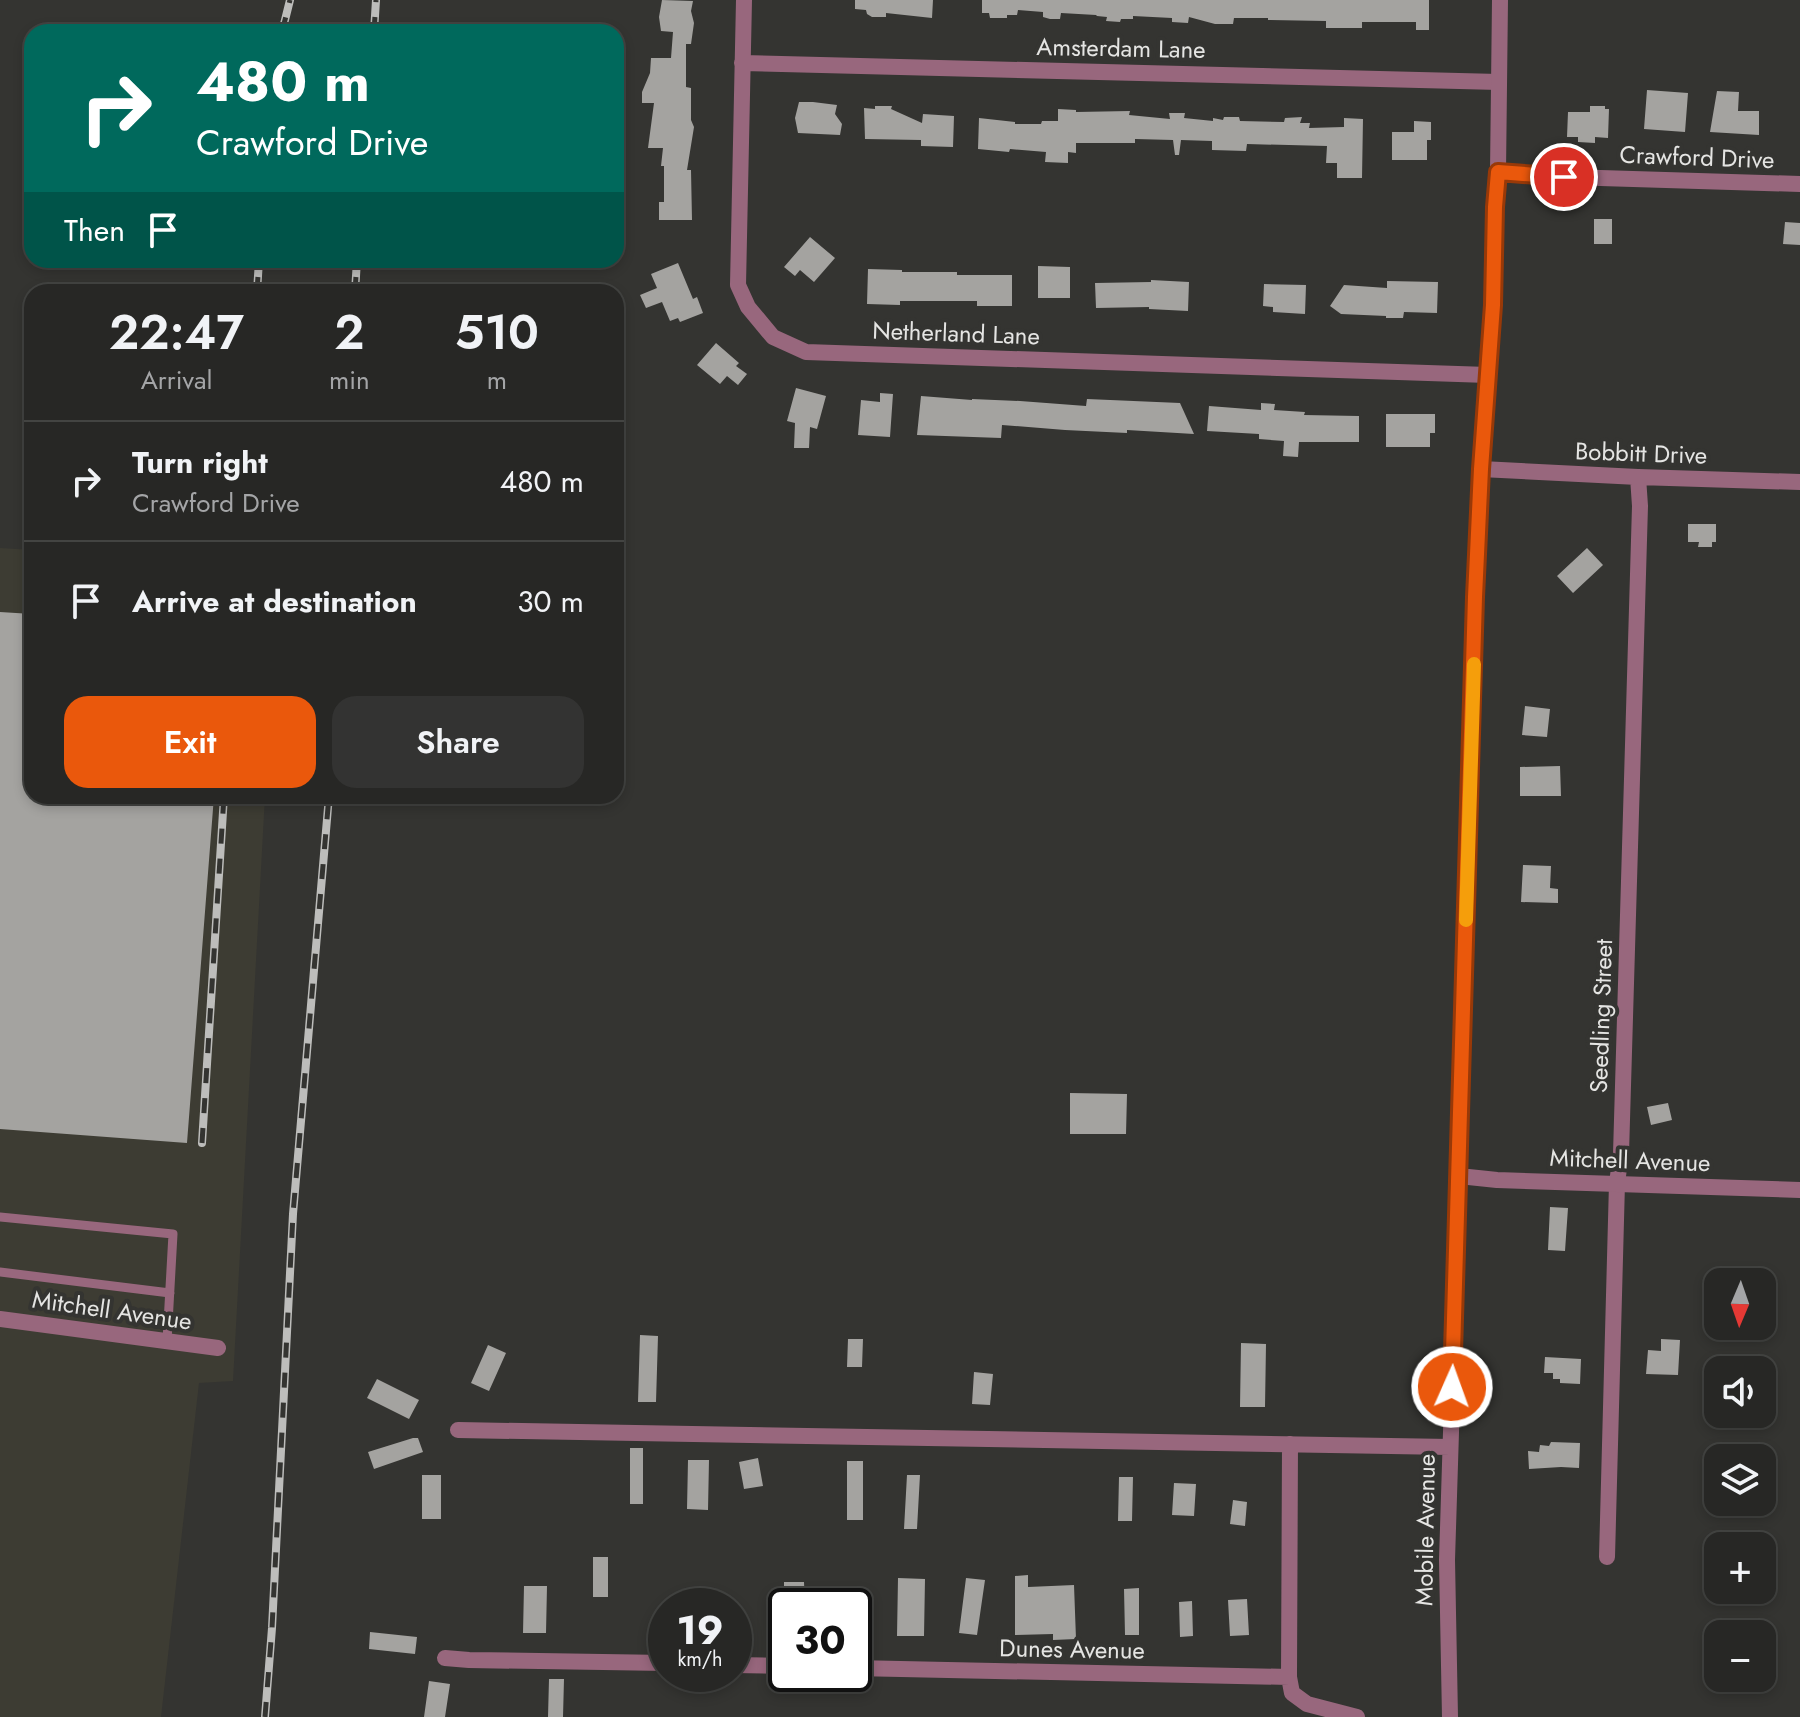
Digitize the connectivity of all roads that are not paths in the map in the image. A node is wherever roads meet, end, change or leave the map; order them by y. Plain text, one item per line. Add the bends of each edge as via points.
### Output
1 (744, 0) edge
2 (1500, 0) edge
3 (742, 63) junction
4 (1499, 82) junction
5 (1498, 172) junction
6 (1800, 184) edge
7 (1488, 375) junction
8 (1481, 469) junction
9 (1638, 477) junction
10 (1800, 482) edge
11 (1459, 1176) junction
12 (1617, 1183) junction
13 (1800, 1190) edge
14 (0, 1217) edge
15 (0, 1272) edge
16 (170, 1293) junction
17 (0, 1319) edge
18 (167, 1341) junction
19 (218, 1348) dead end
20 (458, 1430) dead end
21 (1290, 1444) junction
22 (1450, 1447) junction
23 (1607, 1557) dead end
24 (445, 1658) dead end
25 (648, 1663) edge
26 (872, 1668) edge
27 (1289, 1677) junction
28 (1357, 1717) edge
29 (1450, 1717) edge

1 - 3 street, Netherland Lane
2 - 4 street, Mobile Avenue
3 - 4 street, Amsterdam Lane
3 - 7 street, Netherland Lane via 738,285 773,337 806,352
4 - 5 street, Mobile Avenue
5 - 6 street, Crawford Drive
5 - 7 street, Mobile Avenue
7 - 8 street, Mobile Avenue
8 - 9 street, Bobbitt Drive
8 - 11 street, Mobile Avenue
9 - 10 street, Bobbitt Drive
9 - 12 street, Seedling Street
11 - 12 street, Mitchell Avenue
11 - 22 street, Mobile Avenue
12 - 13 street, Mitchell Avenue
12 - 23 street, Seedling Street
14 - 16 lane via 173,1234
15 - 16 lane
16 - 18 lane
17 - 18 street, Mitchell Avenue
18 - 19 street, Mitchell Avenue
20 - 21 street
21 - 22 street
21 - 27 street
22 - 29 street, Mobile Avenue
24 - 25 street
26 - 27 street, Dunes Avenue
27 - 28 street via 1292,1693 1307,1704

